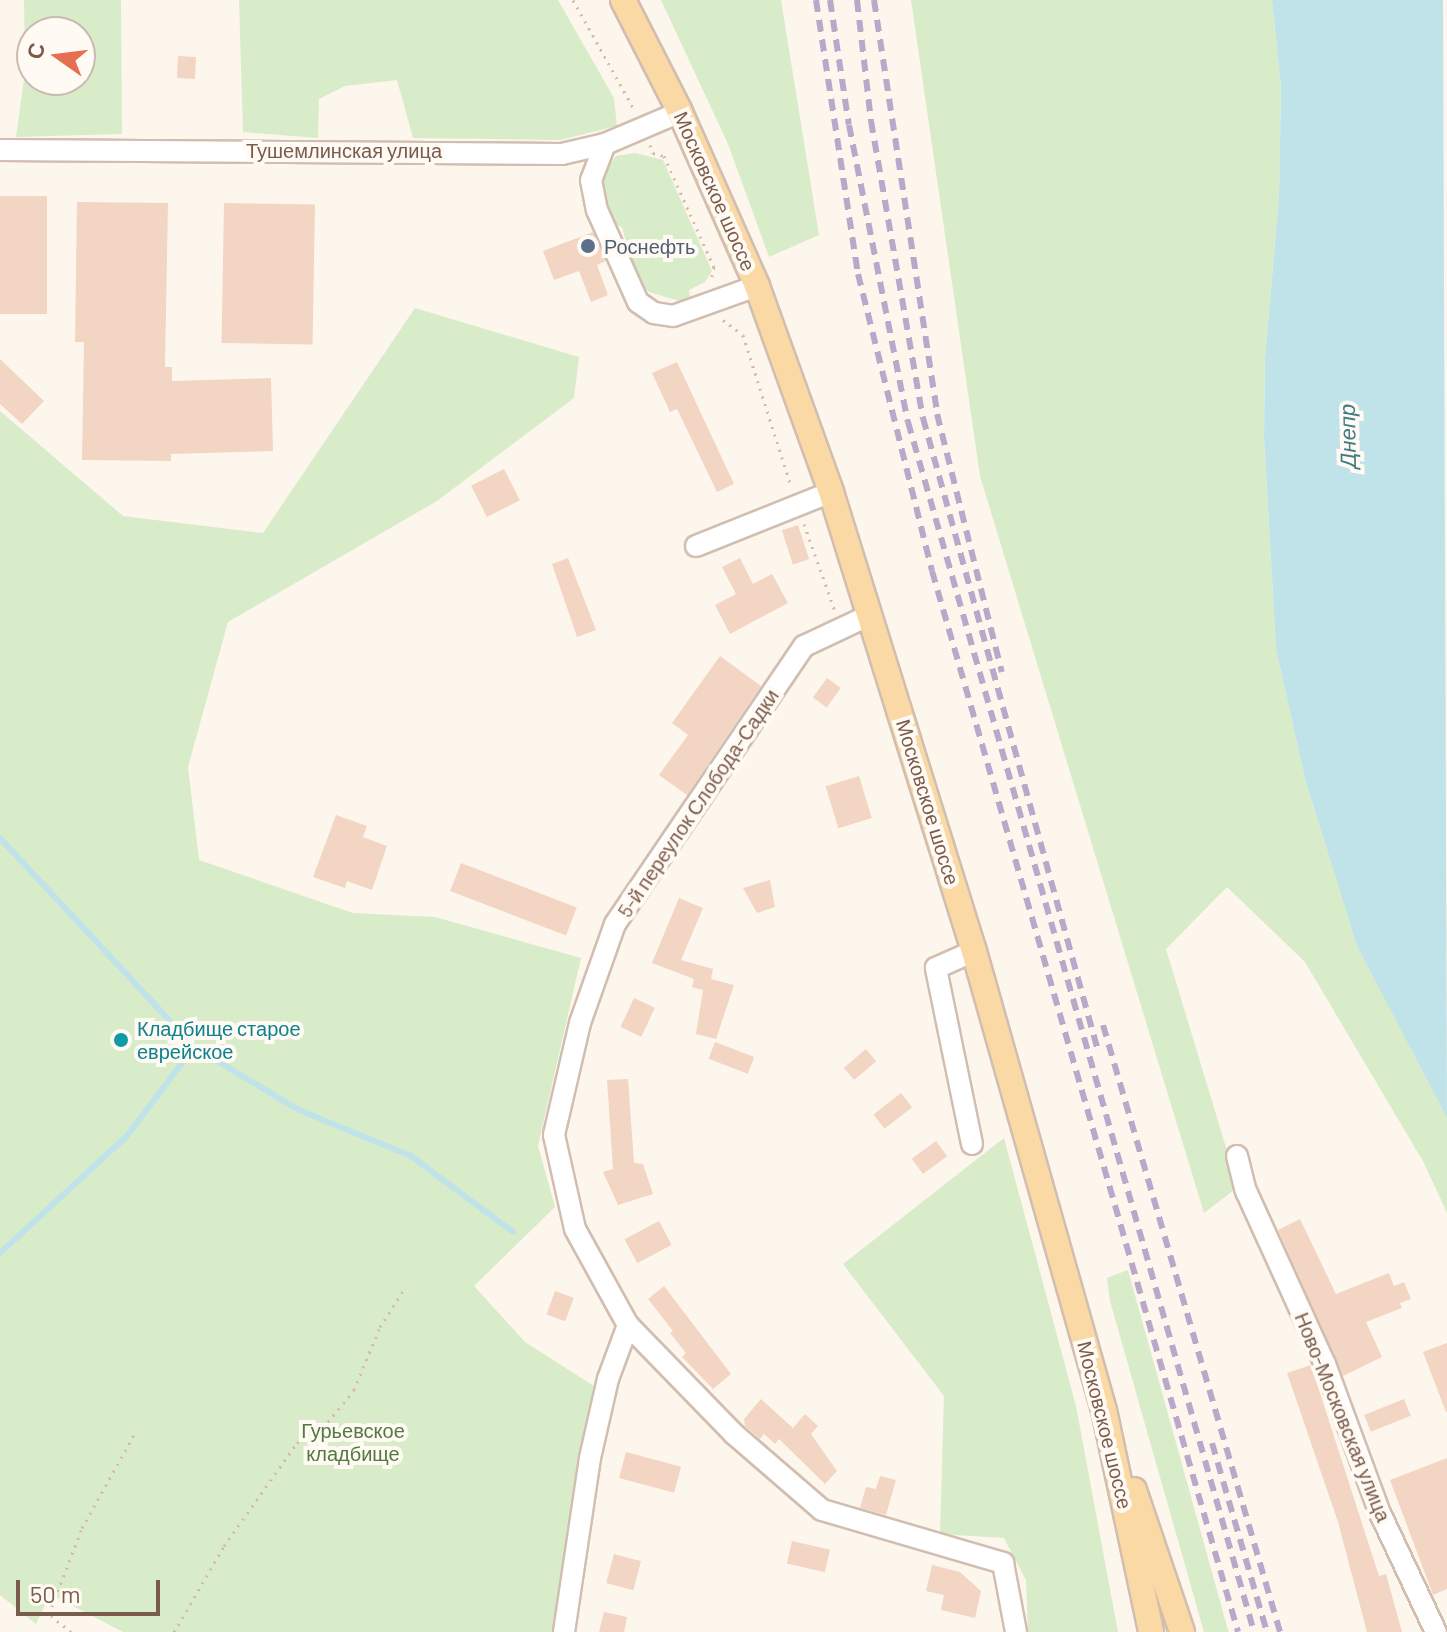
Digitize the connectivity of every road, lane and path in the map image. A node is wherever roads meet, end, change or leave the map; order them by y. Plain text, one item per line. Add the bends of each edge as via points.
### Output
1 (623, 0) edge
2 (680, 112) junction
3 (605, 144) junction
4 (0, 150) edge
5 (757, 286) junction
6 (831, 492) junction
7 (696, 546) dead end
8 (870, 615) junction
9 (974, 951) junction
10 (972, 1144) dead end
11 (1237, 1156) dead end
12 (403, 1291) dead end
13 (628, 1325) junction
14 (1104, 1410) junction
15 (135, 1433) dead end
16 (71, 1632) edge
17 (174, 1632) edge
18 (564, 1632) edge
19 (1016, 1632) edge
20 (1151, 1632) edge
21 (1182, 1632) edge
22 (1436, 1632) edge

1 - 2 main road, Московское шоссе
2 - 3 street, Тушемлинская улица
2 - 5 main road, Московское шоссе
3 - 4 street, Тушемлинская улица via 562,154
3 - 5 street via 591,180 597,210 638,302 654,313 673,316
5 - 6 main road, Московское шоссе
6 - 7 street
6 - 8 main road, Московское шоссе
8 - 9 main road, Московское шоссе
8 - 13 street, 5-й переулок Слобода-Садки via 804,646 615,924 580,1023 554,1135 575,1229
9 - 10 street via 936,968
9 - 14 main road, Московское шоссе
11 - 22 street, Ново-Московская улица via 1246,1191 1325,1364 1379,1511
12 - 17 path via 380,1327 354,1390 328,1422 297,1443 224,1546
13 - 18 street via 608,1379 590,1458
13 - 19 street, 5-й переулок Слобода-Садки via 734,1434 822,1510 1003,1563
14 - 20 main road, Московское шоссе
14 - 21 main road
15 - 16 path via 82,1528 49,1614

